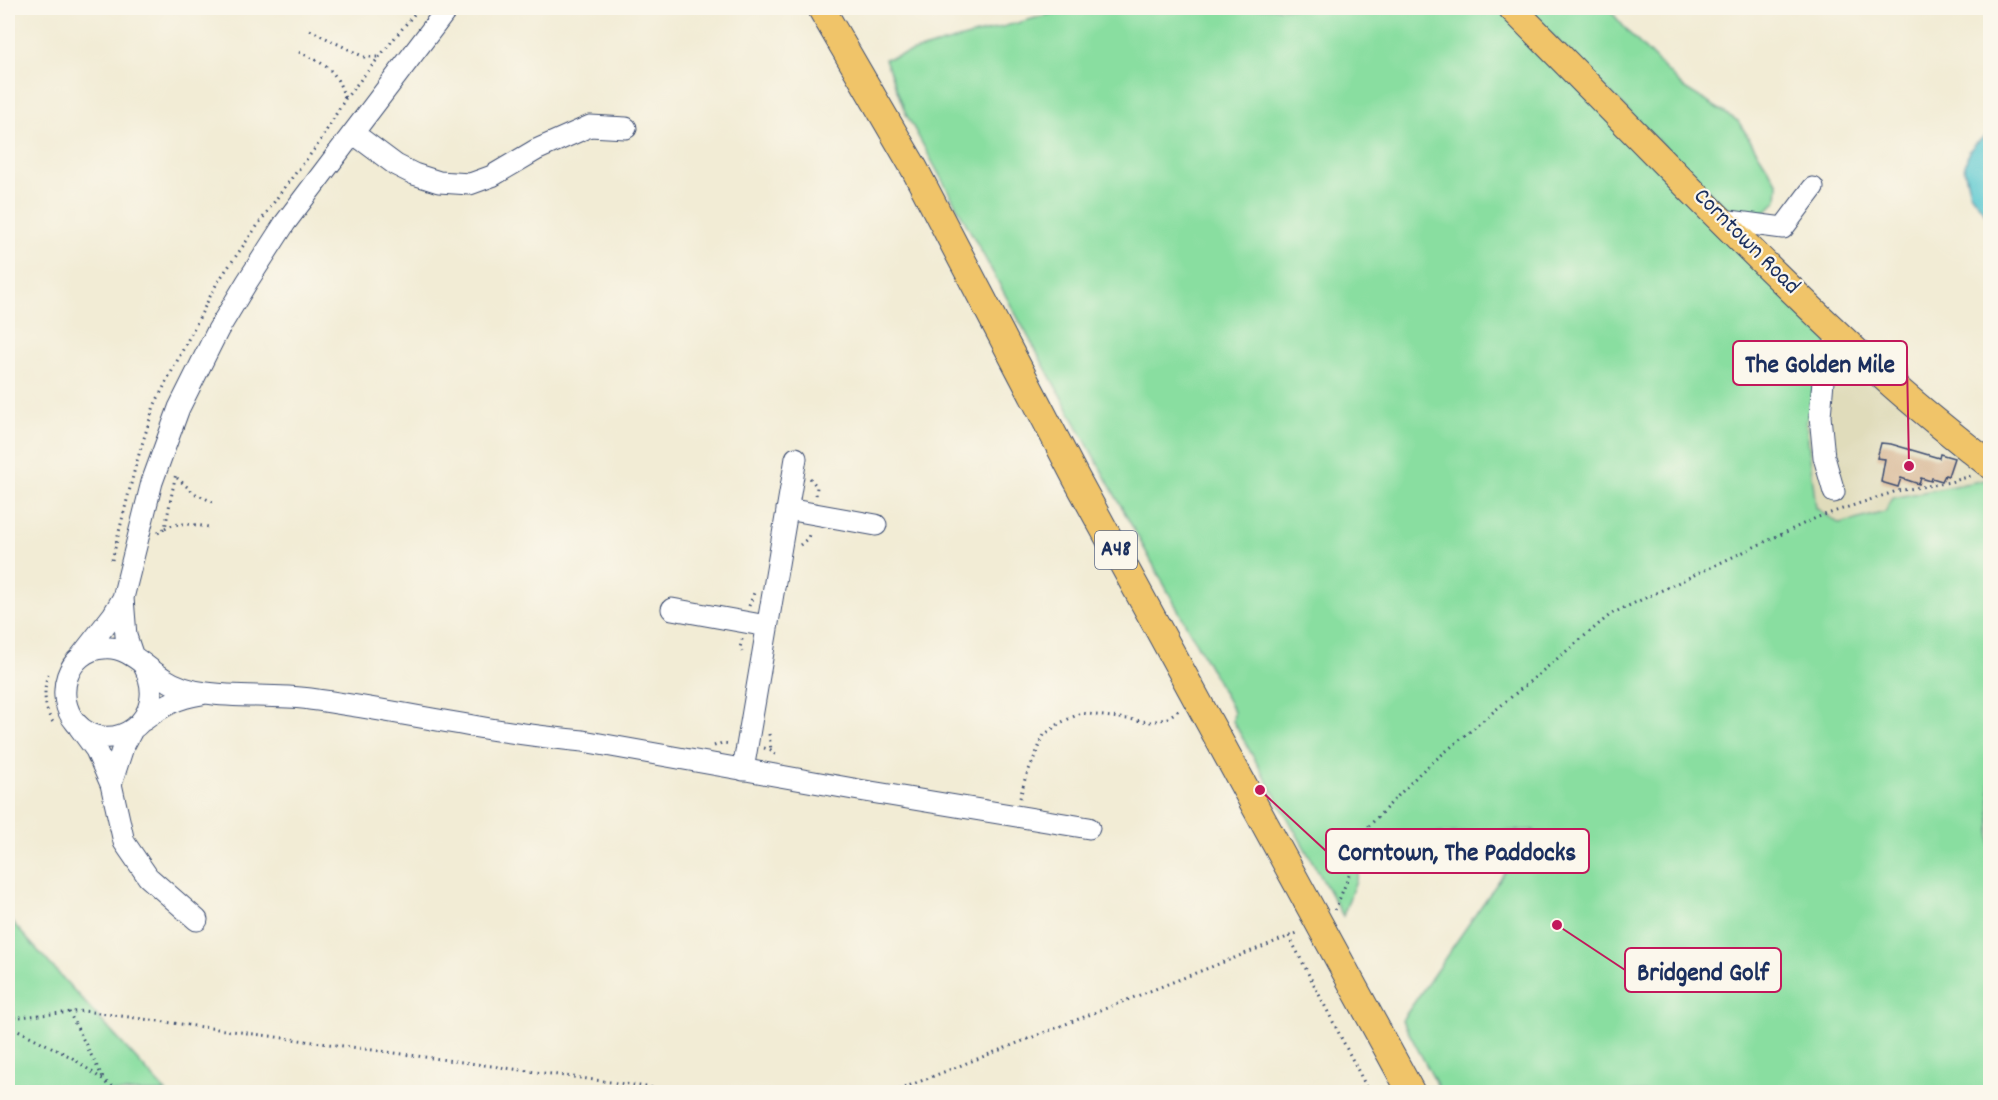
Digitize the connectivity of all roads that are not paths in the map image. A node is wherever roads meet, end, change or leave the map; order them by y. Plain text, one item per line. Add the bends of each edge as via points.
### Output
1 (821, 8) edge
2 (1512, 8) edge
3 (454, 14) edge
4 (626, 128) dead end
5 (353, 133) junction
6 (1813, 188) dead end
7 (1722, 220) junction
8 (1839, 334) junction
9 (796, 458) dead end
10 (1985, 469) edge
11 (1834, 492) dead end
12 (787, 509) junction
13 (876, 525) dead end
14 (123, 598) junction
15 (672, 609) dead end
16 (767, 626) junction
17 (138, 659) junction
18 (78, 660) junction
19 (205, 693) junction
20 (138, 725) junction
21 (68, 726) junction
22 (742, 770) junction
23 (111, 784) junction
24 (1089, 828) dead end
25 (197, 920) dead end
26 (1411, 1092) edge

1 - 26 main road, A48 via 914,168 1076,478
2 - 7 main road, Corntown Road
3 - 5 street
4 - 5 street via 590,126 470,184 439,182 414,174
5 - 14 street via 285,223 247,282 179,408 152,482
6 - 7 street via 1783,228
7 - 8 main road, Corntown Road
8 - 10 main road, Corntown Road
8 - 11 street via 1824,369 1820,416 1824,457
9 - 12 street
12 - 13 street
12 - 16 street
14 - 17 street via 126,636
14 - 18 street
15 - 16 street
16 - 22 street
17 - 18 street via 118,649 104,648
17 - 19 street via 164,679
17 - 20 street via 150,677 153,692 151,707
18 - 21 street via 64,685
19 - 20 street via 163,705
19 - 22 street via 308,698
20 - 21 street via 118,736
20 - 23 street via 123,747
21 - 23 street via 96,750
22 - 24 street
23 - 25 street via 124,842 148,878

